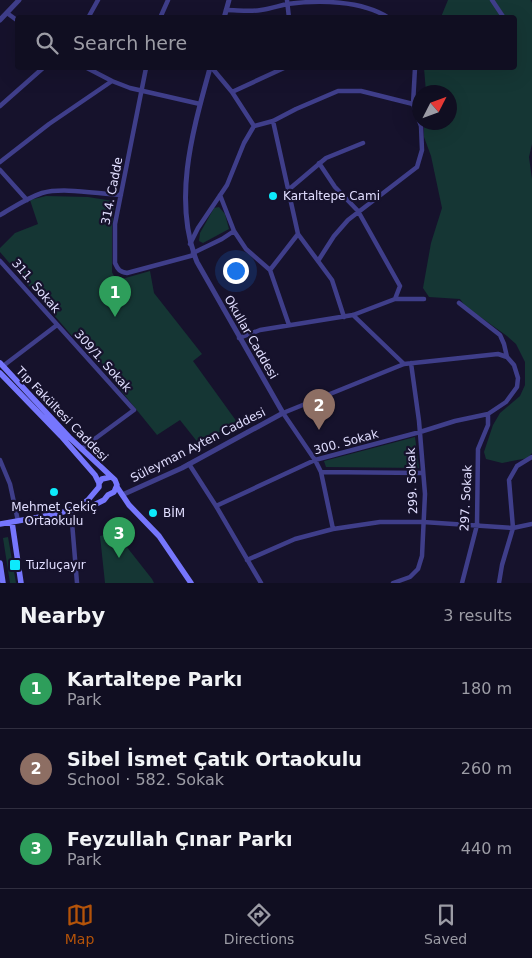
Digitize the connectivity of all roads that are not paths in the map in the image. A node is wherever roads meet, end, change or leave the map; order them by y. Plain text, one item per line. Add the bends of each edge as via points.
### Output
1 (19, 0) edge
2 (98, 0) edge
3 (168, 0) edge
4 (229, 0) edge
5 (492, 0) edge
6 (287, 2) edge
7 (226, 10) junction
8 (7, 13) junction
9 (90, 15) edge
10 (161, 15) edge
11 (225, 15) edge
12 (289, 15) edge
13 (384, 15) edge
14 (502, 15) edge
15 (15, 19) edge
16 (0, 20) edge
17 (41, 70) edge
18 (91, 70) edge
19 (146, 70) edge
20 (210, 70) edge
21 (213, 70) edge
22 (280, 70) edge
23 (415, 70) edge
24 (112, 81) junction
25 (414, 85) edge
26 (141, 90) junction
27 (232, 92) junction
28 (200, 104) junction
29 (412, 104) edge
30 (0, 106) edge
31 (273, 121) junction
32 (254, 126) junction
33 (420, 130) edge
34 (363, 143) dead end
35 (0, 162) edge
36 (318, 163) junction
37 (0, 170) edge
38 (287, 191) junction
39 (121, 195) junction
40 (220, 195) junction
41 (27, 200) junction
42 (358, 211) junction
43 (0, 215) edge
44 (234, 231) junction
45 (298, 234) junction
46 (190, 244) junction
47 (194, 254) junction
48 (0, 260) edge
49 (318, 261) junction
50 (270, 270) junction
51 (395, 299) junction
52 (424, 299) dead end
53 (459, 303) dead end
54 (353, 315) junction
55 (344, 317) junction
56 (57, 325) junction
57 (289, 325) junction
58 (239, 338) junction
59 (507, 357) junction
60 (412, 363) junction
61 (404, 364) junction
62 (1, 365) edge
63 (0, 373) edge
64 (283, 413) junction
65 (488, 414) junction
66 (420, 432) junction
67 (81, 449) junction
68 (532, 457) edge
69 (0, 460) edge
70 (315, 460) junction
71 (189, 464) junction
72 (321, 472) junction
73 (423, 472) junction
74 (111, 477) junction
75 (99, 485) junction
76 (117, 487) junction
77 (108, 495) junction
78 (122, 495) junction
79 (216, 506) junction
80 (74, 509) junction
81 (15, 521) junction
82 (423, 522) junction
83 (0, 524) edge
84 (532, 524) edge
85 (477, 525) junction
86 (513, 528) junction
87 (332, 529) junction
88 (247, 560) junction
89 (0, 563) edge
90 (3, 583) edge
91 (21, 583) edge
92 (77, 583) edge
93 (191, 583) edge
94 (261, 583) edge
95 (393, 583) edge
96 (462, 583) edge
97 (499, 583) edge

1 - 8 street
2 - 9 street
3 - 10 street
4 - 7 street
5 - 14 street
6 - 7 street via 260,11
6 - 12 street
6 - 13 street via 347,3
7 - 11 street
8 - 15 street
8 - 16 street
17 - 30 street
18 - 24 street
19 - 26 street, 314. Cadde
20 - 28 street, Okullar Caddesi
21 - 27 street
22 - 27 street
23 - 25 street
24 - 26 street
24 - 35 street
26 - 28 street
26 - 39 street, 314. Cadde
27 - 32 street
28 - 46 street, Okullar Caddesi via 185,202
29 - 31 street via 361,91 338,91
31 - 32 street
31 - 38 street
32 - 40 street
33 - 42 street via 422,150 417,168
34 - 36 street
36 - 38 street
36 - 42 street via 335,188
37 - 41 street
38 - 45 street
39 - 41 street via 68,191 44,193
39 - 47 street, 314. Cadde via 114,232 117,269 128,273
40 - 44 street
40 - 46 street
41 - 43 street
42 - 49 street via 334,236
42 - 51 street via 400,286
44 - 47 street
44 - 50 street via 246,249
45 - 49 street
45 - 50 street
46 - 47 street, Okullar Caddesi
47 - 58 street, Okullar Caddesi
48 - 56 street, 311. Sokak
49 - 55 street via 332,280
50 - 57 street
51 - 52 street
51 - 54 street
53 - 59 street via 500,336
54 - 55 street
54 - 61 street
55 - 57 street
56 - 62 street
56 - 67 street, 309/1. Sokak via 134,410
57 - 58 street
58 - 64 street, Okullar Caddesi
59 - 60 street via 498,354
59 - 65 street via 514,365 517,387 506,402
60 - 61 street
60 - 66 street, 299. Sokak
61 - 64 street
62 - 67 main road, Tıp Fakültesi Caddesi
63 - 75 main road via 61,436 95,475
64 - 70 street
64 - 71 street, Süleyman Ayten Caddesi
65 - 66 street, 300. Sokak
65 - 85 street, 297. Sokak via 488,424 478,449
66 - 70 street, 300. Sokak
66 - 73 street, 299. Sokak
67 - 74 main road, Tıp Fakültesi Caddesi
68 - 86 street via 517,466 509,480
69 - 81 street via 10,484
70 - 72 street
70 - 79 street, 300. Sokak
71 - 78 street, Süleyman Ayten Caddesi
71 - 79 street
72 - 73 street
72 - 87 street
73 - 82 street, 299. Sokak
74 - 75 main road via 104,478
74 - 76 main road
75 - 77 main road
75 - 80 main road via 88,500
76 - 77 main road
76 - 78 main road
77 - 80 main road via 90,508
78 - 93 main road via 159,536
79 - 88 street
80 - 81 main road
80 - 92 street
81 - 83 main road
81 - 91 main road
82 - 85 street
82 - 87 street via 380,522
82 - 95 street, 299. Sokak via 422,556 418,569 410,577
84 - 86 street
85 - 86 street
85 - 96 street, 297. Sokak
86 - 97 street
87 - 88 street via 294,539
88 - 94 street
89 - 90 main road

